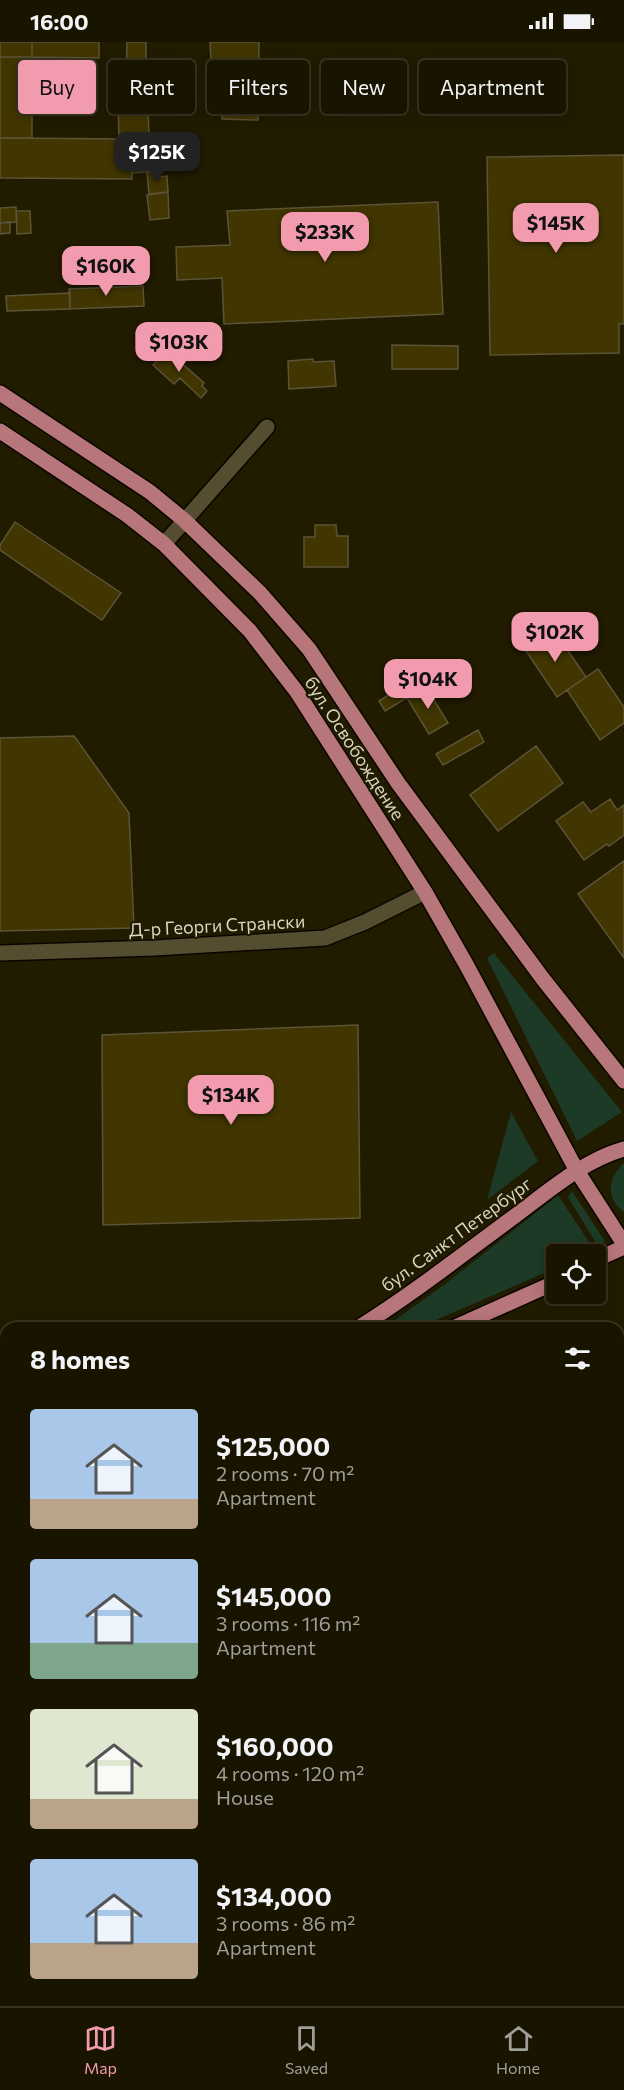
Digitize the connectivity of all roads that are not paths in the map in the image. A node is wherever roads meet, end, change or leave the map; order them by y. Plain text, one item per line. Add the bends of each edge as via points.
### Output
1 (0, 393) edge
2 (267, 427) dead end
3 (0, 431) edge
4 (184, 520) junction
5 (164, 544) junction
6 (425, 892) junction
7 (0, 952) edge
8 (624, 1081) edge
9 (624, 1149) edge
10 (577, 1171) junction
11 (624, 1245) edge
12 (606, 1255) edge
13 (546, 1286) edge
14 (367, 1322) edge
15 (466, 1322) edge

1 - 4 main road, бул. Освобождение via 150,492
2 - 4 street
3 - 5 main road, бул. Освобождение
4 - 5 street
4 - 8 main road, бул. Освобождение via 260,593 309,649 398,783
5 - 6 main road, бул. Освобождение via 250,631 297,692
6 - 7 street, Д-р Георги Странски via 325,938
6 - 10 main road, бул. Освобождение
9 - 10 main road, бул. Санкт Петербург
10 - 11 main road, бул. Освобождение
10 - 14 main road, бул. Санкт Петербург
11 - 12 main road
13 - 15 main road

